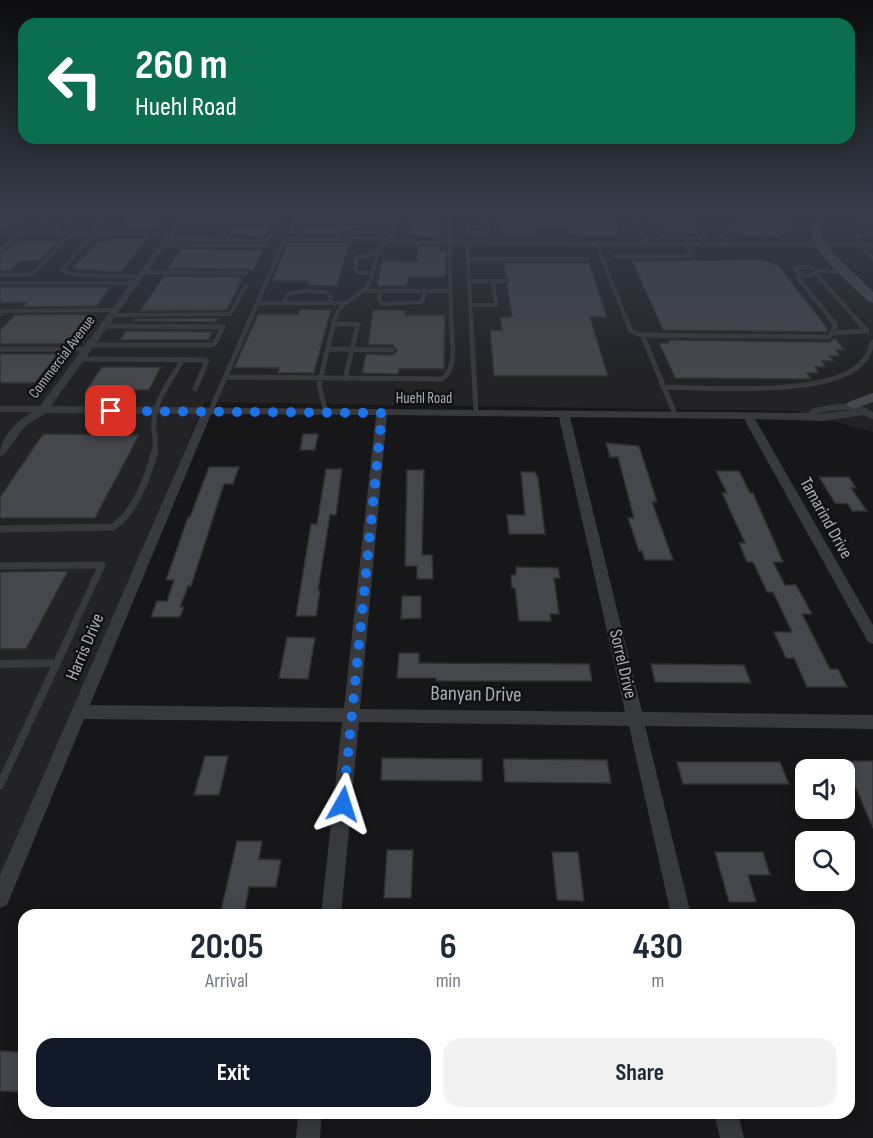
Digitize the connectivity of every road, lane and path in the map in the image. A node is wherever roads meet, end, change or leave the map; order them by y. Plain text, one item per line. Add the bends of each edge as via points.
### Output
1 (38, 268) edge
2 (64, 268) edge
3 (147, 268) edge
4 (273, 268) edge
5 (355, 268) edge
6 (372, 268) edge
7 (451, 268) edge
8 (469, 268) edge
9 (606, 268) edge
10 (800, 268) edge
11 (808, 268) edge
12 (844, 268) edge
13 (851, 268) edge
14 (846, 271) junction
15 (246, 273) dead end
16 (371, 273) junction
17 (818, 273) junction
18 (0, 275) edge
19 (803, 275) junction
20 (140, 277) junction
21 (470, 280) junction
22 (493, 281) junction
23 (505, 281) dead end
24 (0, 283) edge
25 (246, 286) dead end
26 (873, 287) edge
27 (361, 291) junction
28 (380, 291) junction
29 (425, 291) junction
30 (451, 291) junction
31 (873, 299) edge
32 (258, 303) junction
33 (283, 303) junction
34 (329, 303) junction
35 (345, 303) junction
36 (471, 305) junction
37 (115, 313) junction
38 (0, 314) edge
39 (334, 324) junction
40 (105, 326) junction
41 (832, 333) junction
42 (644, 339) dead end
43 (873, 342) edge
44 (89, 347) junction
45 (0, 349) edge
46 (328, 349) junction
47 (352, 350) junction
48 (392, 350) dead end
49 (80, 359) junction
50 (183, 359) junction
51 (225, 377) junction
52 (321, 379) junction
53 (345, 379) junction
54 (663, 387) junction
55 (195, 389) dead end
56 (873, 397) edge
57 (0, 409) edge
58 (43, 410) junction
59 (866, 410) edge
60 (156, 411) junction
61 (209, 412) junction
62 (326, 413) junction
63 (382, 413) junction
64 (476, 413) junction
65 (564, 414) junction
66 (675, 414) junction
67 (748, 416) junction
68 (0, 453) edge
69 (0, 529) edge
70 (0, 566) edge
71 (873, 638) edge
72 (56, 663) junction
73 (0, 664) edge
74 (79, 712) junction
75 (353, 715) junction
76 (636, 718) junction
77 (873, 722) edge
78 (0, 785) edge
79 (0, 898) edge
80 (332, 909) edge
81 (680, 909) edge
82 (310, 1119) edge
83 (727, 1119) edge
84 (308, 1138) edge
85 (732, 1138) edge

1 - 18 lane via 31,275
2 - 20 lane via 76,275
3 - 20 street, Commercial Avenue
4 - 32 lane
5 - 16 lane via 359,273
6 - 16 lane
7 - 30 lane
8 - 21 lane
9 - 41 lane via 636,334 829,337
10 - 19 lane via 795,269
11 - 17 lane
12 - 14 street
13 - 26 street
14 - 17 lane
14 - 31 street
15 - 20 lane
16 - 27 lane via 368,285
17 - 19 lane
17 - 41 lane via 867,331
19 - 41 lane via 799,279 836,325
20 - 24 lane
20 - 37 street, Commercial Avenue
21 - 22 lane
21 - 36 lane
22 - 23 lane
22 - 36 lane via 496,305
25 - 37 lane via 230,315
27 - 28 lane
27 - 35 lane
28 - 29 lane
28 - 29 lane via 378,299 383,303 413,304 422,302
29 - 30 lane
30 - 53 lane via 452,366 448,375 442,379
32 - 33 lane
32 - 51 lane
33 - 34 lane
33 - 34 lane via 288,294 302,291 326,292 331,297
34 - 35 lane
35 - 39 lane via 337,310
36 - 64 lane
37 - 38 lane
37 - 40 street, Commercial Avenue
39 - 46 lane
39 - 47 lane via 358,324
40 - 44 street, Commercial Avenue
40 - 44 lane via 223,327 211,345
42 - 54 lane
43 - 54 lane via 865,360 832,381 801,387
44 - 45 lane
44 - 49 street, Commercial Avenue
46 - 47 lane
46 - 52 lane
47 - 48 lane
47 - 53 lane
49 - 50 lane
49 - 58 street, Commercial Avenue
50 - 55 lane via 207,361
50 - 60 lane
51 - 52 lane
51 - 61 lane
52 - 53 lane
52 - 62 lane
54 - 66 lane
56 - 59 street
57 - 58 street, Huehl Road
58 - 60 street, Huehl Road
58 - 68 street, Commercial Avenue via 22,423
59 - 67 street, Huehl Road via 824,418
60 - 61 street, Huehl Road
60 - 69 lane via 153,425 158,438 149,471 124,520 113,527
61 - 62 street, Huehl Road
61 - 74 street, Harris Drive
62 - 63 street, Huehl Road
63 - 64 street, Huehl Road
63 - 75 street
64 - 65 street, Huehl Road
65 - 66 street, Huehl Road
65 - 76 street, Sorrel Drive
66 - 67 street, Huehl Road
67 - 71 street, Tamarind Drive
70 - 72 lane via 102,566
72 - 73 lane
72 - 78 lane
74 - 75 street, Banyan Drive
74 - 79 street, Harris Drive
75 - 76 street, Banyan Drive
75 - 80 street
76 - 77 street, Banyan Drive
76 - 81 street, Sorrel Drive
82 - 84 street
83 - 85 street

